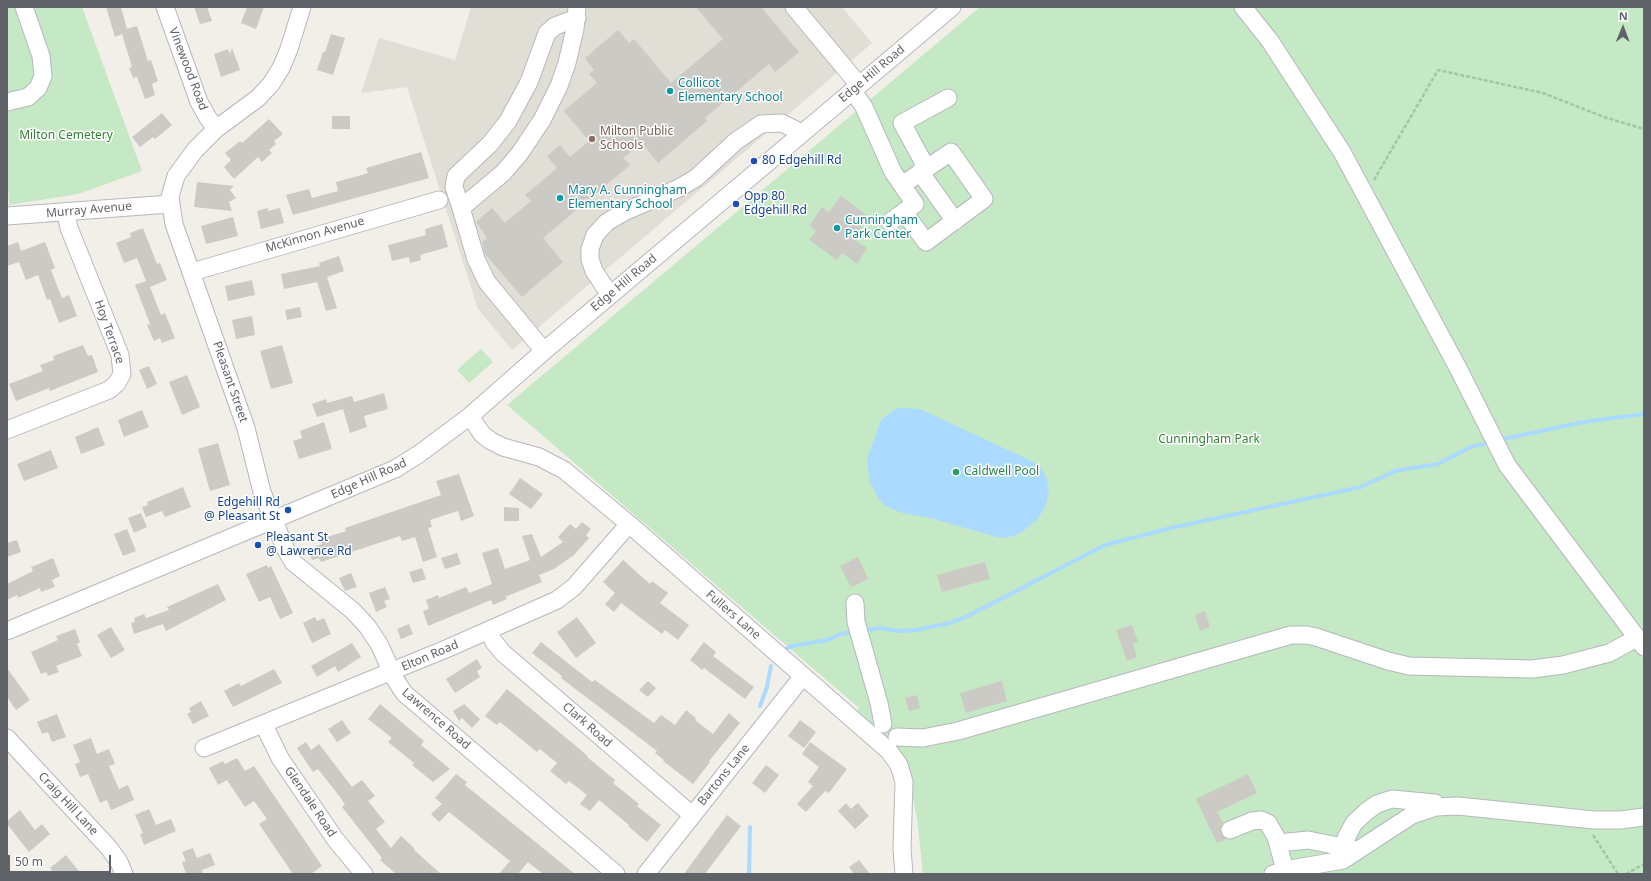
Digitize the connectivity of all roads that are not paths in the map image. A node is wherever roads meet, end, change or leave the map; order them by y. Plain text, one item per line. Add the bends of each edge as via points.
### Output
1 (24, 7) edge
2 (165, 7) edge
3 (302, 7) edge
4 (794, 7) edge
5 (952, 7) edge
6 (1243, 7) edge
7 (577, 12) edge
8 (856, 88) junction
9 (948, 98) dead end
10 (7, 102) edge
11 (216, 129) junction
12 (802, 133) junction
13 (923, 170) junction
14 (902, 184) junction
15 (438, 200) dead end
16 (170, 204) junction
17 (460, 208) junction
18 (904, 212) junction
19 (66, 213) junction
20 (7, 216) edge
21 (955, 221) junction
22 (890, 222) dead end
23 (192, 272) junction
24 (610, 295) junction
25 (544, 351) junction
26 (470, 416) junction
27 (7, 430) edge
28 (273, 520) junction
29 (629, 524) junction
30 (855, 603) dead end
31 (7, 631) edge
32 (488, 631) junction
33 (1641, 642) edge
34 (391, 672) junction
35 (803, 676) junction
36 (264, 725) junction
37 (876, 730) junction
38 (7, 738) edge
39 (893, 744) junction
40 (204, 748) dead end
41 (1458, 806) junction
42 (692, 815) junction
43 (1644, 817) edge
44 (1230, 830) dead end
45 (1279, 843) junction
46 (1343, 847) junction
47 (1362, 848) junction
48 (1279, 872) edge
49 (124, 874) edge
50 (364, 874) edge
51 (616, 874) edge
52 (646, 874) edge
53 (904, 874) edge

1 - 10 street via 41,56 43,76 33,93 22,100
2 - 11 street, Vinewood Road via 199,102
3 - 11 street, Pleasant Street via 286,58 271,84 258,98
4 - 8 street
5 - 8 street, Edge Hill Road
6 - 33 street via 1267,37 1336,142 1458,368 1494,442 1514,475
7 - 17 street via 573,40 563,75 539,126 503,173
7 - 17 street via 547,33 529,82 508,121 487,147 456,176 454,187
8 - 12 street, Edge Hill Road
8 - 14 street via 890,166
9 - 13 street via 902,123
11 - 16 street, Pleasant Street via 198,146 180,169
12 - 24 street, Edge Hill Road
12 - 24 street via 782,123 761,124 736,141 696,178 607,222 595,235 590,249 590,259 594,271
13 - 14 street
13 - 21 street
13 - 21 street via 951,152 984,199
14 - 18 street via 915,204
15 - 23 street, McKinnon Avenue
16 - 19 street, Murray Avenue
16 - 23 street, Pleasant Street via 174,224
17 - 25 street via 476,259 487,282
18 - 21 street via 926,242
18 - 22 street
19 - 20 street, Murray Avenue
19 - 27 street, Hoy Terrace via 69,228 120,356 122,374 109,390
23 - 28 street, Pleasant Street via 241,413 254,455 259,484
24 - 25 street, Edge Hill Road
25 - 26 street, Edge Hill Road
26 - 28 street, Edge Hill Road via 408,462
26 - 29 street, Fullers Lane via 490,441 527,453 564,470
28 - 31 street
28 - 34 street, Lawrence Road via 293,562 353,611 367,626 379,644
29 - 32 street, Elton Road via 569,592 557,600
29 - 35 street, Fullers Lane
30 - 37 street via 860,639 879,703
32 - 34 street, Elton Road
32 - 42 street, Clark Road via 503,653
33 - 39 street via 1563,665 1532,669 1409,666 1316,637 1290,635 958,731
34 - 36 street, Elton Road
34 - 51 street, Lawrence Road via 404,693
35 - 37 street, Fullers Lane
35 - 42 street, Bartons Lane
36 - 40 street, Elton Road
36 - 50 street, Glendale Road via 280,758 335,839
37 - 39 street, Fullers Lane
38 - 49 street, Craig Hill Lane via 109,848
39 - 53 street, Fullers Lane via 904,782
41 - 43 street via 1583,820
41 - 46 street via 1396,799 1382,802 1358,819 1348,833
41 - 47 street via 1436,807 1416,812
42 - 52 street, Bartons Lane
44 - 45 street via 1247,822 1264,821 1271,826
45 - 46 street via 1308,840
45 - 48 street
46 - 47 street
47 - 48 street via 1338,861

